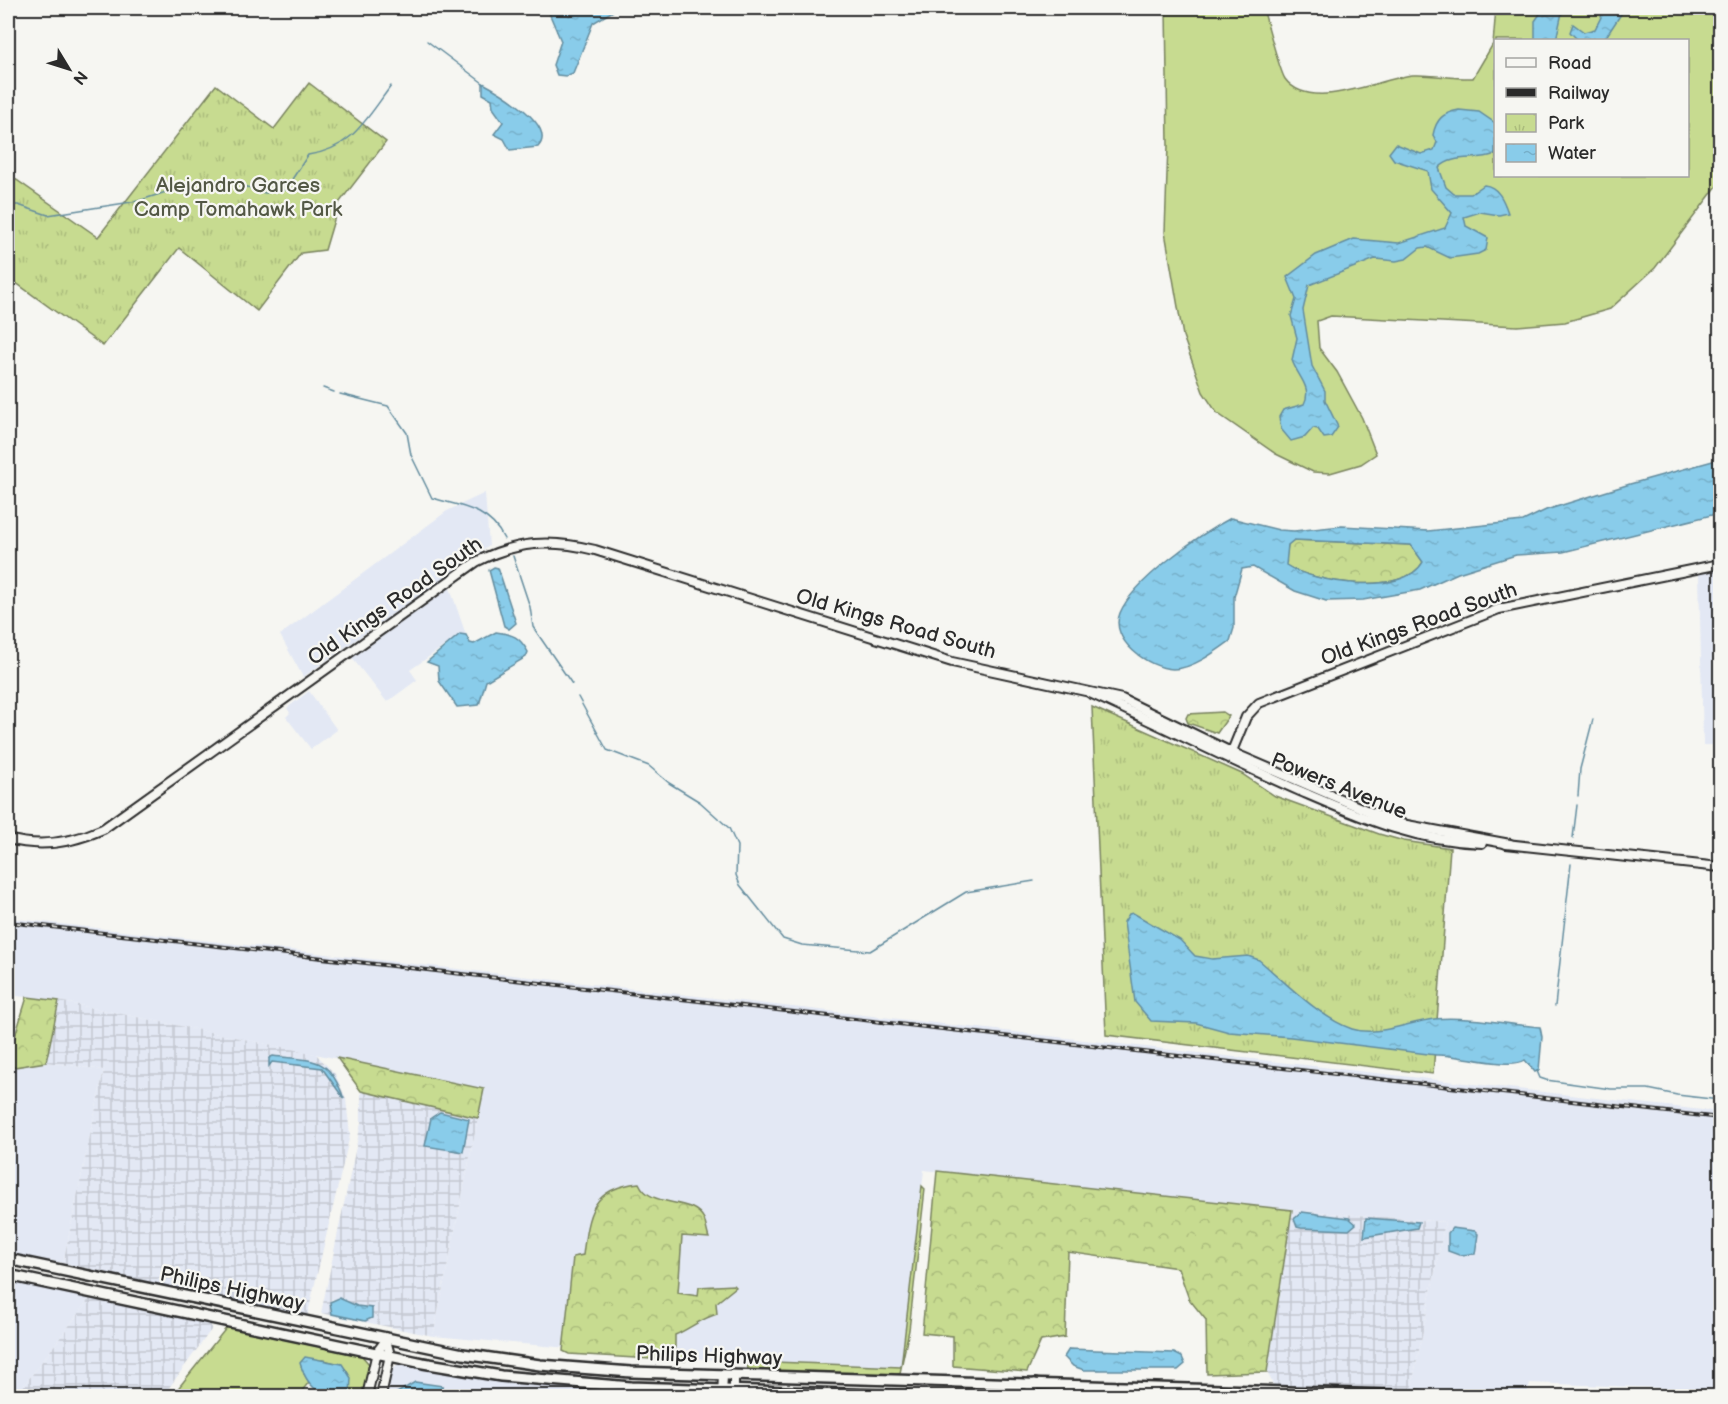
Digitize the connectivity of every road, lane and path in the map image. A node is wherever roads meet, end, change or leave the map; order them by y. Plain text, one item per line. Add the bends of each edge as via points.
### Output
1 (1720, 564) edge
2 (1230, 756) junction
3 (8, 839) edge
4 (1720, 867) edge
5 (8, 1259) edge
6 (8, 1275) edge
7 (82, 1275) junction
8 (79, 1291) junction
9 (223, 1305) junction
10 (278, 1317) junction
11 (220, 1320) junction
12 (275, 1332) junction
13 (387, 1340) junction
14 (377, 1352) junction
15 (390, 1355) junction
16 (540, 1365) junction
17 (723, 1375) junction
18 (734, 1375) junction
19 (907, 1380) junction
20 (539, 1381) junction
21 (1035, 1384) junction
22 (722, 1394) edge
23 (734, 1394) edge
24 (367, 1396) edge
25 (381, 1396) edge
26 (906, 1396) edge
27 (1028, 1396) edge
28 (1036, 1396) edge
29 (1420, 1396) edge

1 - 2 street, Old Kings Road South via 1528,602 1466,621 1259,703 1246,717
2 - 3 street, Old Kings Road South via 1146,708 1099,692 933,657 595,550 562,542 530,543 476,562 104,829 51,844
2 - 4 street, Powers Avenue via 1396,823 1510,844
5 - 7 main road, Philips Highway
6 - 8 main road, Philips Highway
7 - 8 main road
7 - 9 main road, Philips Highway
8 - 11 main road, Philips Highway
9 - 10 main road, Philips Highway
9 - 11 main road
10 - 12 main road
10 - 13 main road, Philips Highway
11 - 12 main road, Philips Highway
12 - 14 main road, Philips Highway
13 - 14 street
13 - 15 street
13 - 16 main road, Philips Highway
14 - 15 main road, Philips Highway
14 - 24 street
15 - 20 main road, Philips Highway
15 - 25 street
16 - 17 main road, Philips Highway
16 - 20 main road
17 - 18 main road, Philips Highway
17 - 22 street
18 - 19 main road, Philips Highway
18 - 23 street
19 - 21 main road, Philips Highway
19 - 26 main road
20 - 22 main road, Philips Highway
21 - 27 main road
21 - 28 main road
21 - 29 main road, Philips Highway
22 - 23 main road, Philips Highway
23 - 26 main road, Philips Highway

